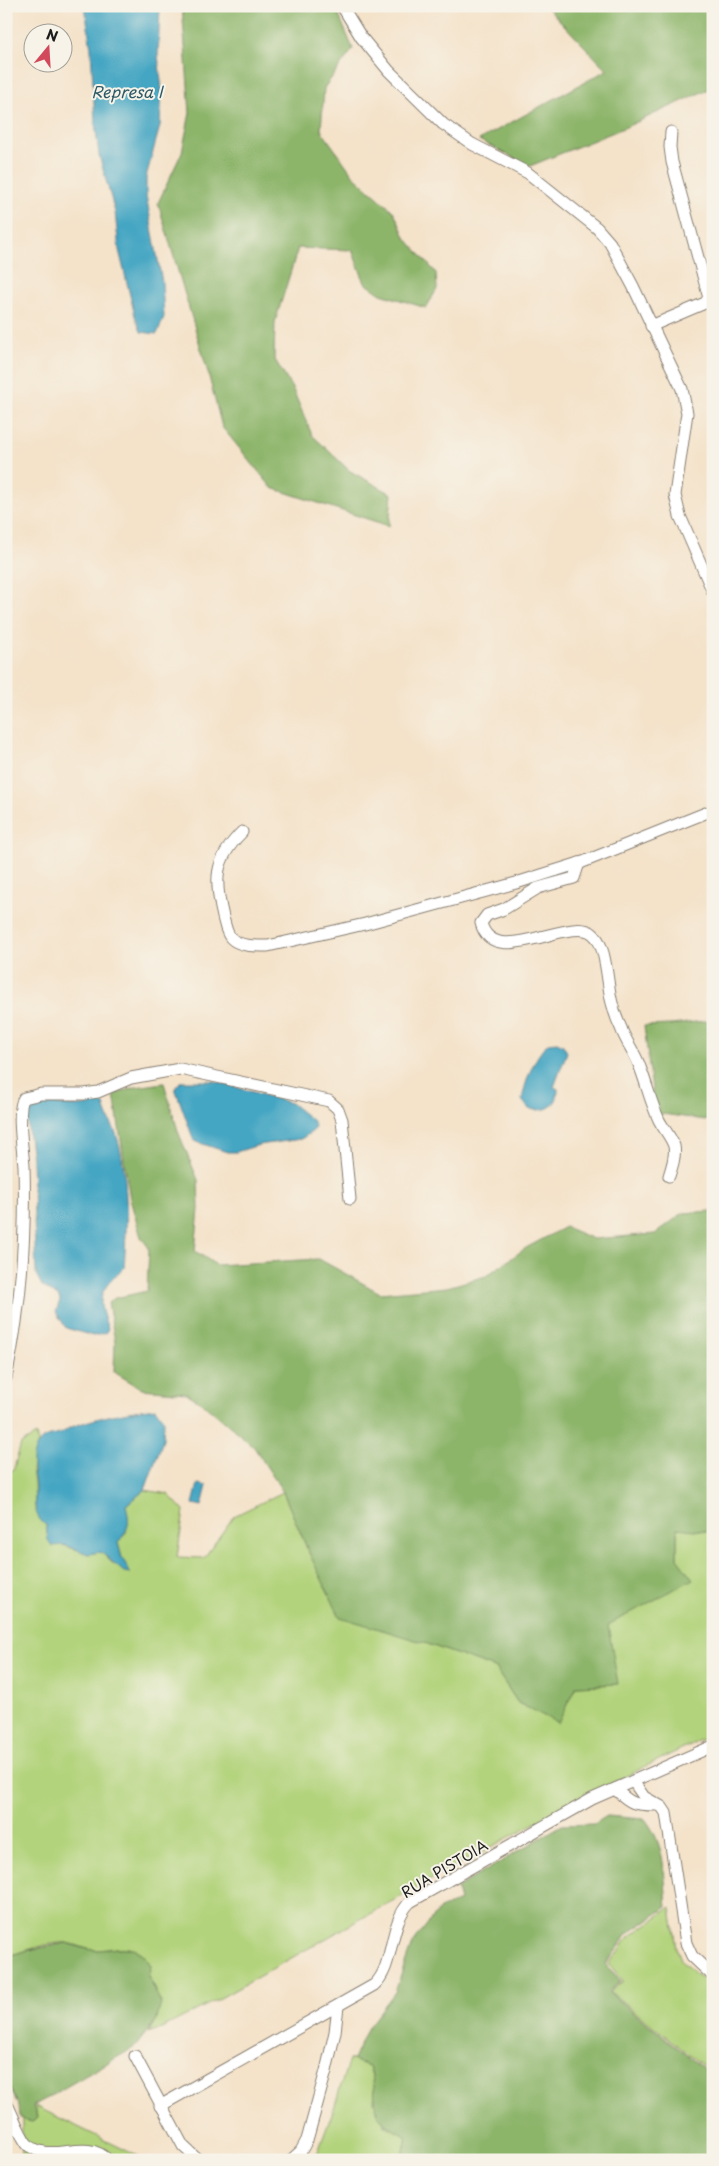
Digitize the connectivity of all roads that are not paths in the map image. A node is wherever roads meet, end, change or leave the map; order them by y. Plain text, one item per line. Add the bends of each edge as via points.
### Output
1 (342, 6) edge
2 (671, 132) dead end
3 (651, 326) junction
4 (713, 592) edge
5 (713, 810) edge
6 (242, 832) dead end
7 (579, 863) junction
8 (669, 1176) dead end
9 (350, 1199) dead end
10 (6, 1378) edge
11 (713, 1746) edge
12 (633, 1781) junction
13 (615, 1789) junction
14 (657, 1805) junction
15 (713, 1976) edge
16 (338, 2006) junction
17 (135, 2056) dead end
18 (6, 2102) edge
19 (160, 2106) junction
20 (108, 2160) edge
21 (198, 2160) edge
22 (290, 2160) edge

1 - 3 street via 361,37 389,71 443,124 472,144 528,174 597,228 610,243
2 - 3 street via 672,162 709,298 706,303
3 - 4 street via 682,389 686,405 675,495 680,516
5 - 7 street
6 - 7 street via 224,853 217,879 228,934 239,943 252,946 268,946 365,924
7 - 8 street via 574,878 538,888 504,909 487,915 481,922 484,933 493,941 509,942 583,929 598,939 621,1029 638,1062 658,1119 674,1147
9 - 10 street via 342,1120 338,1109 329,1101 180,1069 132,1078 98,1092 41,1094 24,1098 20,1110 24,1223 13,1343
11 - 12 street, RUA PISTOIA
12 - 13 street, RUA PISTOIA
12 - 14 street via 644,1797
13 - 14 street via 628,1802
13 - 16 street, RUA PISTOIA via 410,1902 400,1913 379,1980
14 - 15 street via 664,1809 669,1822 686,1942 692,1956
16 - 19 street, RUA PISTOIA
16 - 22 street via 328,2063 307,2140 301,2151
17 - 19 street
18 - 20 street via 27,2145 38,2154 61,2159 96,2151
19 - 21 street via 182,2146

